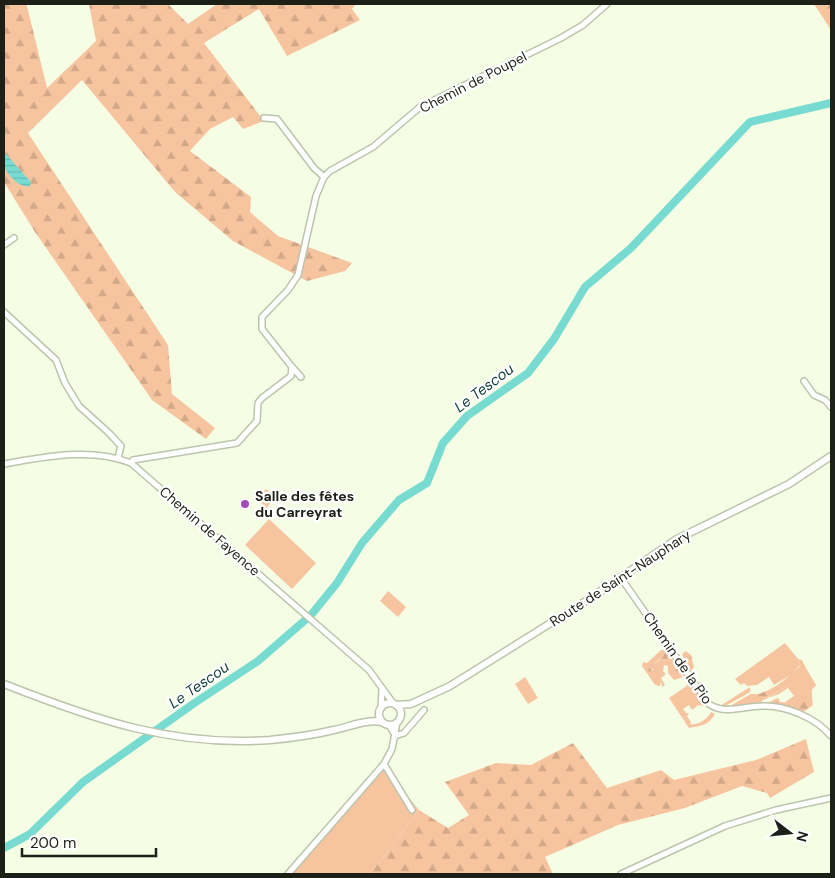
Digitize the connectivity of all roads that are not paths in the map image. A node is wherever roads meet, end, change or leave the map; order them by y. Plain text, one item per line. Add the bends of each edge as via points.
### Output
1 (607, 4) edge
2 (264, 118) dead end
3 (324, 177) junction
4 (14, 238) dead end
5 (4, 245) edge
6 (4, 312) edge
7 (292, 367) junction
8 (301, 377) dead end
9 (804, 381) dead end
10 (831, 407) edge
11 (831, 456) edge
12 (118, 458) junction
13 (130, 462) junction
14 (4, 464) edge
15 (621, 578) junction
16 (4, 684) edge
17 (382, 689) junction
18 (394, 704) junction
19 (411, 704) junction
20 (380, 708) junction
21 (424, 710) dead end
22 (401, 715) junction
23 (365, 722) junction
24 (382, 722) junction
25 (398, 722) junction
26 (389, 725) junction
27 (395, 736) junction
28 (831, 736) edge
29 (384, 764) junction
30 (831, 798) edge
31 (412, 810) dead end
32 (288, 874) edge
33 (621, 874) edge

1 - 3 street, Chemin de Poupel via 561,38 420,107 373,147
2 - 3 street via 277,119
3 - 7 street via 316,196 298,275 260,322
4 - 5 street
6 - 12 street via 56,360 79,406 121,446
7 - 8 street
7 - 13 street via 290,376 258,403 258,421 239,442
9 - 10 street
11 - 15 main road, Route de Saint-Nauphary via 789,484 677,539
12 - 13 street, Chemin de Fayence
12 - 14 street, Chemin de Fayence via 87,454
13 - 17 street, Chemin de Fayence via 369,670
15 - 19 main road, Route de Saint-Nauphary via 450,686
15 - 28 street, Chemin de la Pio via 709,704 716,709 764,706 791,710 823,726
16 - 23 main road via 102,721 196,740 280,739 328,732
17 - 18 street, Chemin de Fayence
17 - 20 street
18 - 19 main road, Route de Saint-Nauphary
18 - 20 main road
18 - 22 main road
19 - 22 main road, Route de Saint-Nauphary
20 - 23 main road
20 - 24 main road
21 - 27 street via 404,733
22 - 25 main road
23 - 24 main road
24 - 26 main road
25 - 26 main road
25 - 27 street
26 - 27 street
27 - 29 street
29 - 31 street
29 - 32 street
30 - 33 street via 725,826

